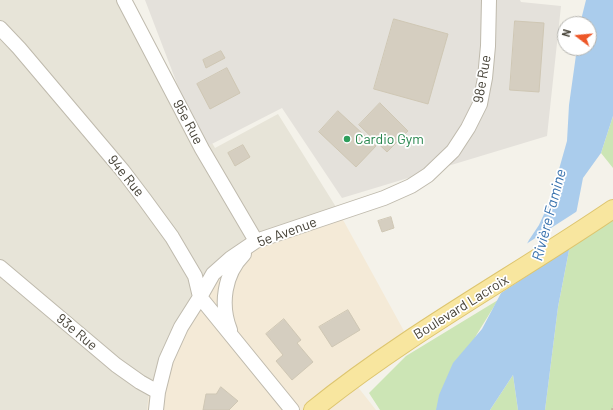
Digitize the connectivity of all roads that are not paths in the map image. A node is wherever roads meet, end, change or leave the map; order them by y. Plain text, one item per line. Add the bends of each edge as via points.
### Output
1 (124, 0) edge
2 (489, 0) edge
3 (0, 28) edge
4 (453, 151) joint
5 (613, 209) edge
6 (256, 241) junction
7 (0, 267) edge
8 (200, 297) junction
9 (233, 338) junction
10 (158, 392) junction
11 (156, 410) edge
12 (292, 410) edge
13 (313, 410) edge

1 - 6 street, 95e Rue via 202,149
2 - 4 street, 98e Rue via 488,46 480,104
3 - 8 street, 94e Rue via 145,200 172,237 188,265
4 - 6 street, 5e Avenue via 428,175 411,186 384,198
5 - 13 main road, Boulevard Lacroix via 404,342
6 - 8 street, 5e Avenue via 213,274
6 - 9 street, 94e Rue via 230,273 224,300 227,323
7 - 10 street, 93e Rue via 116,365
8 - 9 street, 94e Rue
8 - 10 street, 5e Avenue via 181,327 166,360
9 - 12 street, 94e Rue
10 - 11 street, 5e Avenue

